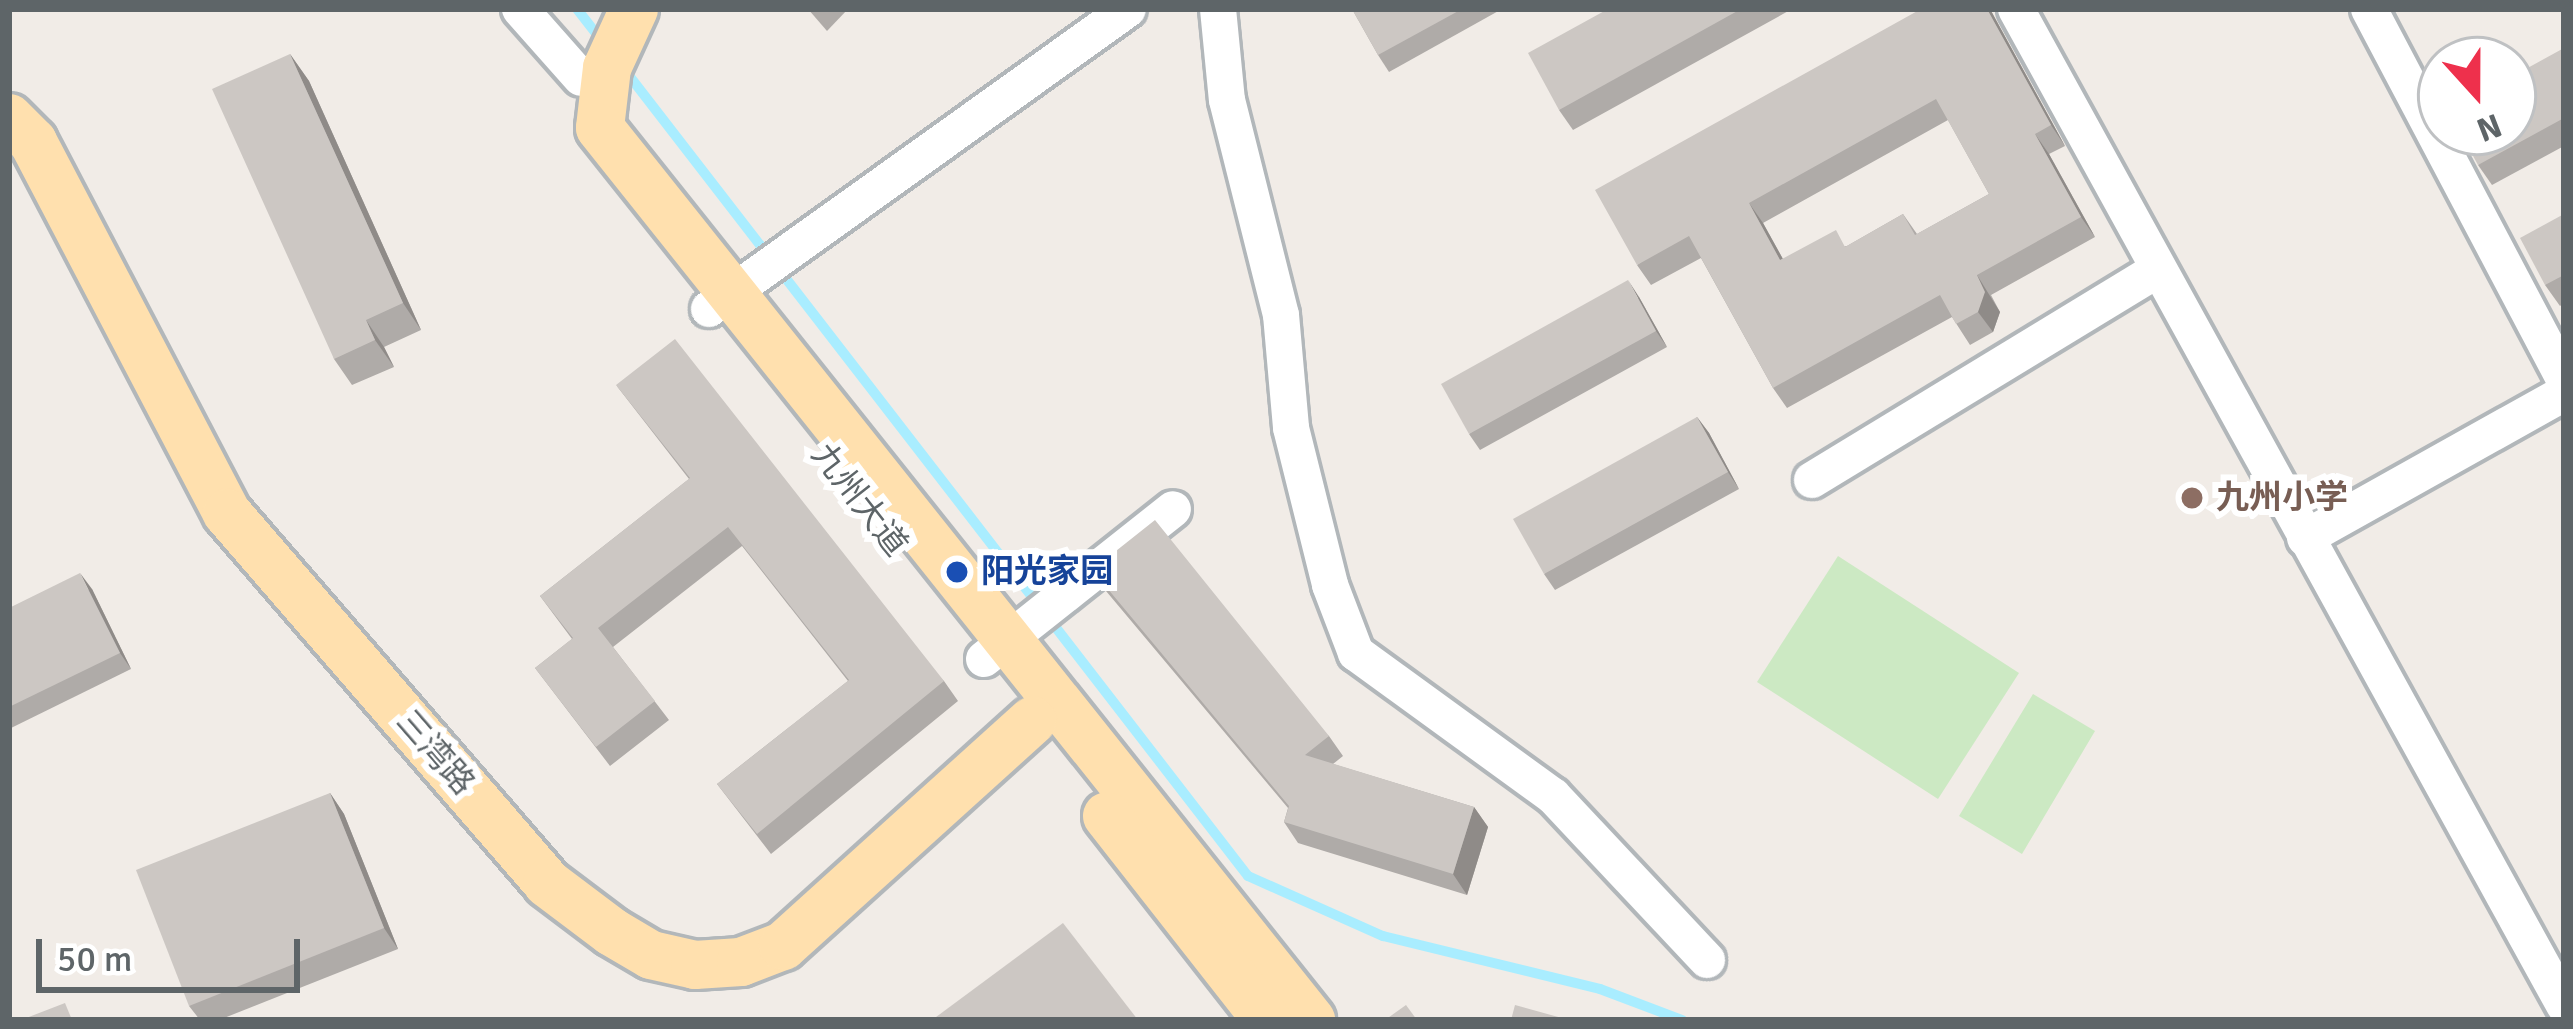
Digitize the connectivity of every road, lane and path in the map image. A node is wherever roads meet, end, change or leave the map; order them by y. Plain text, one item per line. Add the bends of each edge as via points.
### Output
1 (520, 9) edge
2 (607, 9) edge
3 (634, 9) edge
4 (1128, 9) edge
5 (1219, 9) edge
6 (2016, 9) edge
7 (2368, 9) edge
8 (592, 69) junction
9 (9, 118) edge
10 (2158, 270) junction
11 (730, 296) junction
12 (2564, 380) edge
13 (2564, 393) edge
14 (1812, 480) dead end
15 (1173, 509) dead end
16 (2305, 538) junction
17 (1005, 643) junction
18 (1032, 721) junction
19 (1706, 960) dead end
20 (2564, 1005) edge
21 (1267, 1020) edge
22 (1310, 1020) edge

1 - 8 street
2 - 8 main road, 九州大道
3 - 8 main road
4 - 11 street
5 - 19 street via 1227,100 1281,315 1291,428 1330,585 1356,652 1552,796
6 - 10 street
7 - 12 street
8 - 11 main road, 九州大道 via 584,129 596,160
9 - 18 main road, 三湾路 via 33,142 227,513 547,883 651,955 695,965 740,962 783,946
10 - 14 street
10 - 16 street
11 - 17 main road, 九州大道
13 - 16 street
15 - 17 street
16 - 20 street
17 - 18 main road, 九州大道
17 - 22 main road
18 - 21 main road, 九州大道

